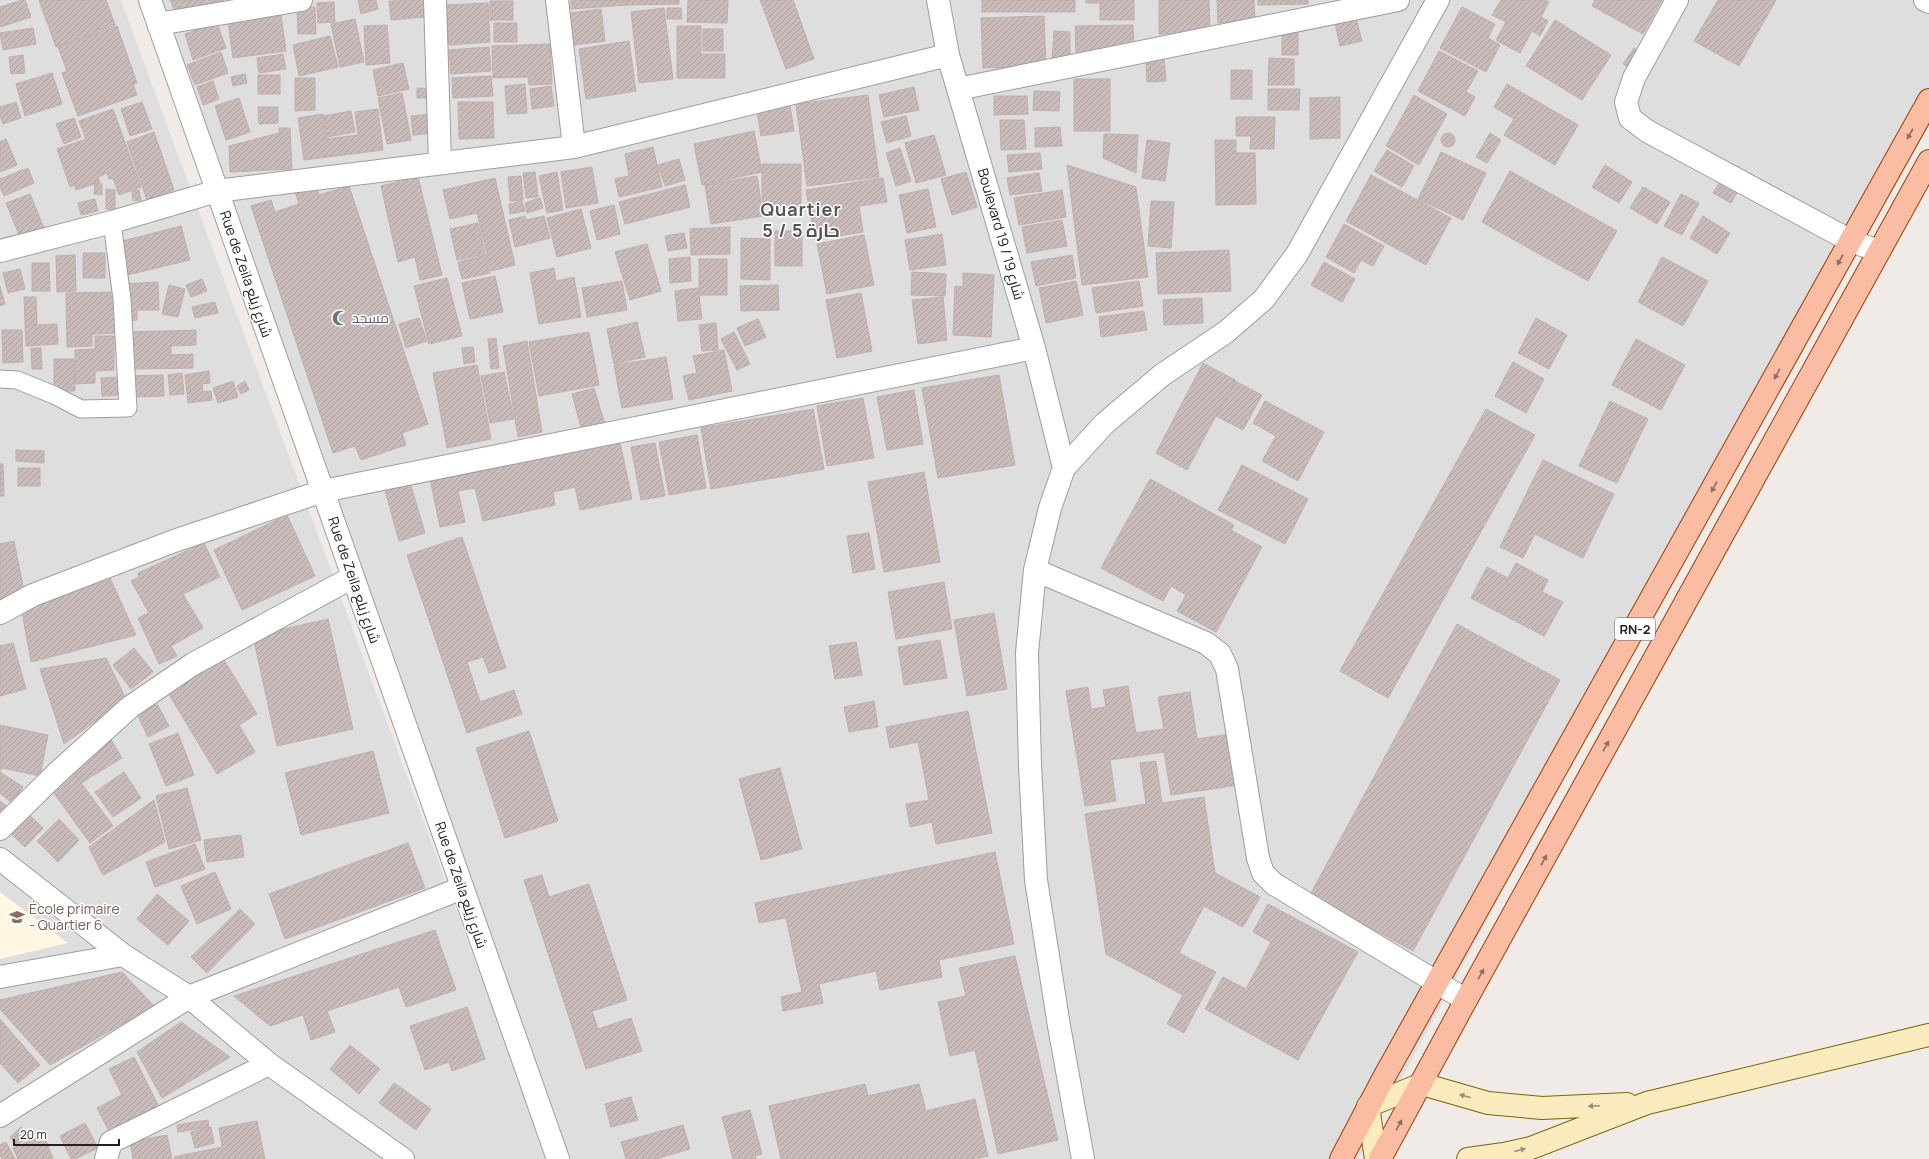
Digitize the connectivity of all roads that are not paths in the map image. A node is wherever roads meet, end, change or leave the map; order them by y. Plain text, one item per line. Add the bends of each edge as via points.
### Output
1 (150, 0) edge
2 (301, 0) edge
3 (436, 0) edge
4 (557, 0) edge
5 (938, 0) edge
6 (1398, 0) edge
7 (1438, 0) edge
8 (1677, 0) edge
9 (1925, 0) edge
10 (1929, 2) edge
11 (158, 24) junction
12 (948, 55) junction
13 (958, 89) junction
14 (1929, 100) edge
15 (574, 147) junction
16 (1929, 161) edge
17 (440, 162) junction
18 (217, 191) junction
19 (112, 222) junction
20 (1851, 241) junction
21 (1879, 251) junction
22 (0, 252) edge
23 (1034, 348) junction
24 (0, 379) edge
25 (1064, 468) junction
26 (323, 491) junction
27 (1035, 570) junction
28 (353, 577) junction
29 (0, 613) edge
30 (0, 829) edge
31 (0, 859) edge
32 (462, 888) junction
33 (123, 955) junction
34 (0, 977) edge
35 (1436, 984) junction
36 (189, 997) junction
37 (1466, 1000) junction
38 (1929, 1035) edge
39 (269, 1064) junction
40 (1422, 1084) junction
41 (1647, 1104) junction
42 (1368, 1106) junction
43 (0, 1116) edge
44 (106, 1159) edge
45 (402, 1159) edge
46 (558, 1159) edge
47 (1083, 1159) edge
48 (1342, 1159) edge
49 (1376, 1159) edge
50 (1380, 1159) edge
51 (1468, 1159) edge

1 - 11 street, Rue de Zeila شارع زيلع
2 - 11 street
3 - 17 street
4 - 15 street
5 - 12 street, Boulevard 19 / شارع 19
6 - 13 street
7 - 25 street via 1297,254 1264,299 1226,332 1162,375 1110,419
8 - 20 street via 1634,78 1626,102 1630,118 1647,131
9 - 10 street
11 - 18 street, Rue de Zeila شارع زيلع
12 - 13 street, Boulevard 19 / شارع 19
12 - 15 street
13 - 23 street, Boulevard 19 / شارع 19
14 -> 20 main road, RN-2
15 - 17 street
16 - 21 main road, RN-2
17 - 18 street
18 - 19 street
18 - 26 street, Rue de Zeila شارع زيلع
19 - 22 street
19 - 24 lane via 122,299 128,408 81,409 17,380
20 - 21 street
20 -> 35 main road, RN-2
37 -> 21 main road, RN-2
23 - 25 street, Boulevard 19 / شارع 19
23 - 26 street
25 - 27 street via 1050,508
26 - 28 street, Rue de Zeila شارع زيلع
26 - 29 street via 174,541 33,595
27 - 35 street via 1206,643 1220,654 1227,669 1254,840 1263,873 1274,884
27 - 47 street via 1027,653 1036,880
28 - 30 street via 193,664 130,706
28 - 32 street, Rue de Zeila شارع زيلع
31 - 33 street
32 - 36 street
32 - 46 street, Rue de Zeila شارع زيلع
33 - 34 street
33 - 36 street
35 - 37 street
35 - 42 main road, RN-2
36 - 39 street
36 - 43 street
37 - 40 main road, RN-2
38 - 41 street
39 - 44 street via 111,1142
39 - 45 street
41 -> 40 street via 1542,1108 1488,1103
40 - 42 street
50 -> 40 main road, RN-2
51 -> 41 street via 1531,1148
42 - 48 main road, RN-2
42 - 49 street

